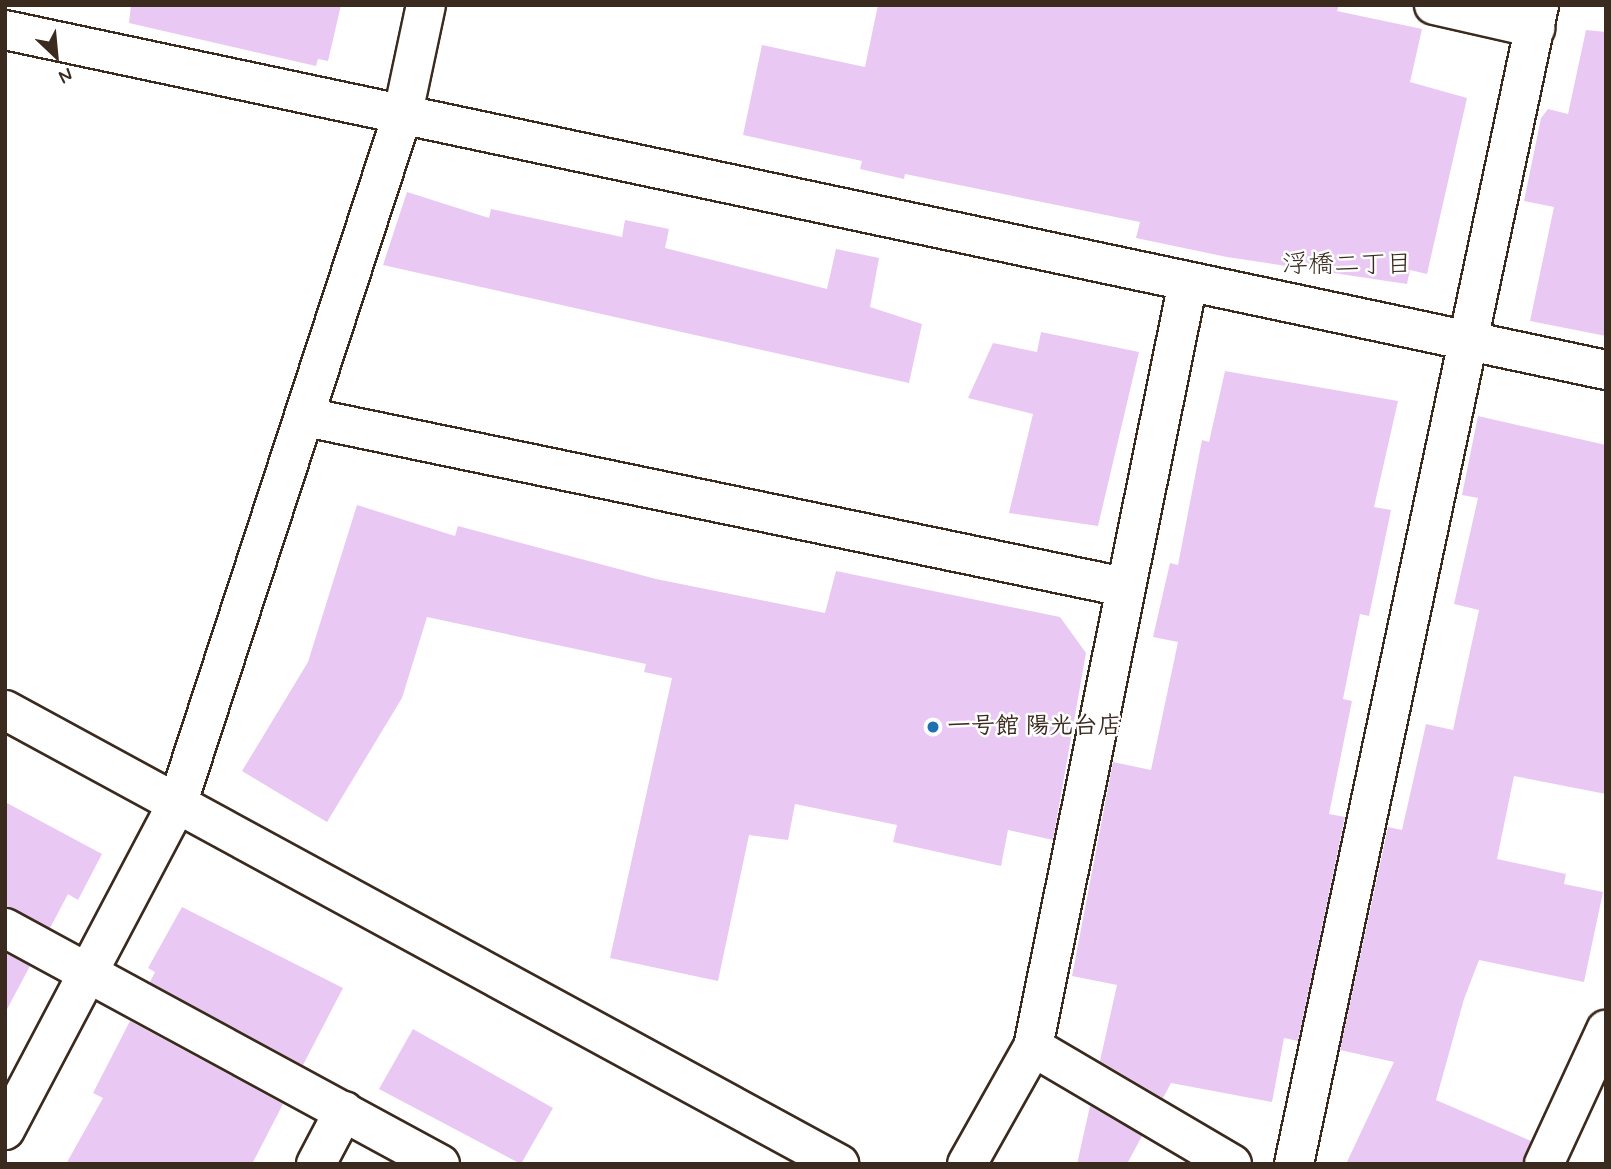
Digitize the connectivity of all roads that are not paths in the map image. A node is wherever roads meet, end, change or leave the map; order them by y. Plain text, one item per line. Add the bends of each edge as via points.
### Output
1 (426, 5) edge
2 (1434, 5) edge
3 (1537, 16) edge
4 (5, 30) edge
5 (403, 113) junction
6 (1188, 282) junction
7 (1465, 339) junction
8 (1606, 370) edge
9 (306, 417) junction
10 (1124, 587) junction
11 (5, 710) edge
12 (178, 802) junction
13 (5, 928) edge
14 (88, 973) junction
15 (1606, 1030) edge
16 (1033, 1047) junction
17 (344, 1111) junction
18 (5, 1130) edge
19 (316, 1164) edge
20 (440, 1164) edge
21 (839, 1164) edge
22 (967, 1164) edge
23 (1232, 1164) edge
24 (1294, 1164) edge
25 (1544, 1164) edge

1 - 5 street
2 - 3 street
3 - 7 street
4 - 5 street
5 - 6 street
5 - 9 street
6 - 7 street
6 - 10 street
7 - 8 street
7 - 24 street
9 - 10 street
9 - 12 street
10 - 16 street
11 - 12 street
12 - 14 street
12 - 21 street
13 - 14 street
14 - 17 street
14 - 18 street
15 - 25 street
16 - 22 street
16 - 23 street
17 - 19 street
17 - 20 street

